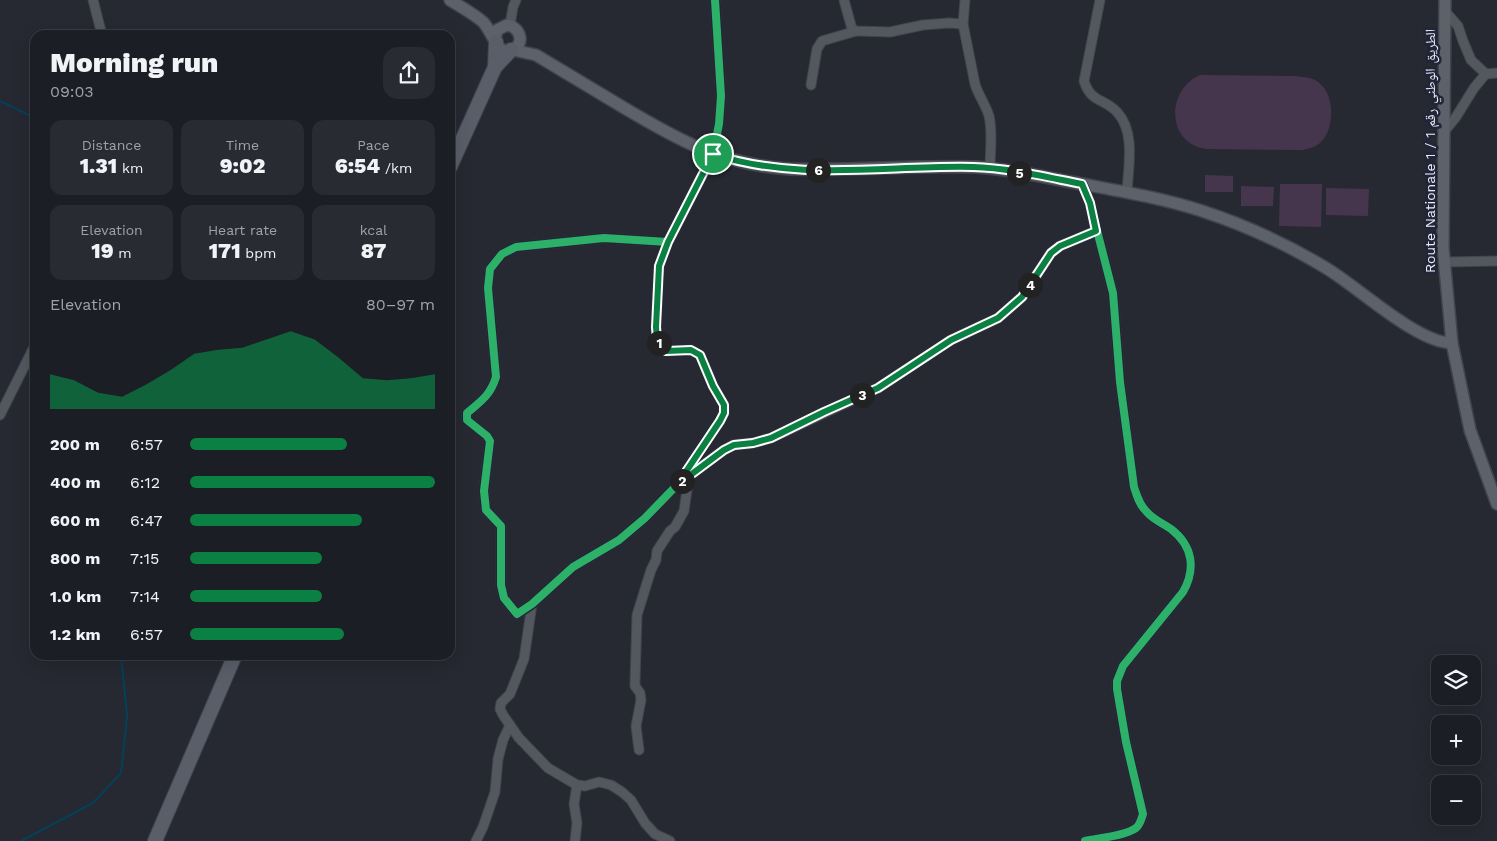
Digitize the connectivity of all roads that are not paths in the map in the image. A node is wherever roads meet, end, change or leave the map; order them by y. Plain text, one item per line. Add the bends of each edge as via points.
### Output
1 (93, 0) edge
2 (450, 0) edge
3 (516, 0) edge
4 (715, 0) edge
5 (844, 0) edge
6 (965, 0) edge
7 (1100, 0) edge
8 (1445, 6) edge
9 (482, 21) junction
10 (963, 24) junction
11 (507, 25) junction
12 (101, 30) edge
13 (856, 31) junction
14 (520, 34) junction
15 (495, 41) junction
16 (512, 50) junction
17 (536, 56) junction
18 (495, 67) junction
19 (1497, 72) edge
20 (1486, 74) junction
21 (811, 85) dead end
22 (1444, 132) junction
23 (713, 154) junction
24 (455, 156) edge
25 (990, 168) junction
26 (1082, 184) junction
27 (1126, 192) junction
28 (1096, 231) junction
29 (668, 242) junction
30 (1497, 261) edge
31 (1444, 262) junction
32 (1452, 343) junction
33 (30, 355) edge
34 (0, 415) edge
35 (690, 476) junction
36 (677, 485) junction
37 (1497, 504) edge
38 (532, 604) junction
39 (233, 660) edge
40 (510, 725) junction
41 (639, 750) dead end
42 (578, 785) junction
43 (155, 841) edge
44 (476, 841) edge
45 (575, 841) edge
46 (670, 841) edge
47 (1086, 841) edge

1 - 12 street
2 - 9 main road
3 - 11 street
4 - 23 street via 721,96
5 - 13 street via 852,30
6 - 10 street
7 - 27 street via 1084,81 1087,91 1118,112 1125,125 1129,154
8 - 20 street via 1458,26 1471,60
8 - 22 main road, Route Nationale 1 / الطريق الوطني رقم 1
9 - 11 main road
9 - 15 main road
10 - 13 street via 923,25 890,32
10 - 25 street via 976,90 989,116
11 - 14 main road via 516,28
11 - 15 main road via 497,30
13 - 21 street via 822,41
14 - 16 main road via 519,43
14 - 17 main road
15 - 16 main road via 503,50
15 - 18 highway
16 - 17 main road
16 - 18 highway
17 - 23 main road via 662,130
18 - 24 highway
19 - 20 street
20 - 22 street
22 - 31 main road, Route Nationale 1 / الطريق الوطني رقم 1
23 - 25 main road via 751,165 790,170
23 - 29 street
25 - 26 main road
26 - 27 main road
26 - 28 street
27 - 32 main road via 1202,211 1280,243 1333,272 1427,337
28 - 35 street via 1051,253 1022,297 998,318 951,340 878,388 771,438 724,450
28 - 47 street via 1113,293 1120,382 1134,486 1147,513 1171,529 1187,547 1192,568 1183,592 1123,666 1117,681 1126,742 1143,814 1140,823 1135,829
29 - 36 street via 657,282 657,340 666,351 691,350 700,355 724,405 720,421
29 - 38 street via 604,238 516,247 502,254 490,269 488,288 496,377 484,400 467,413 467,420 490,441 484,491 486,510 501,526 504,598 517,614
30 - 31 street
31 - 32 main road, Route Nationale 1 / الطريق الوطني رقم 1
32 - 37 main road, Route Nationale 1 / الطريق الوطني رقم 1 via 1470,430
33 - 34 street
35 - 36 street
35 - 41 street via 684,512 657,551 637,616 635,686 641,700 636,726
36 - 38 street via 639,524 573,567
38 - 40 street via 524,659 510,694 500,709
39 - 43 highway
40 - 42 street via 548,768
40 - 44 street via 498,759 495,792
42 - 45 street via 574,804
42 - 46 street via 594,782 612,785 630,800 655,834

